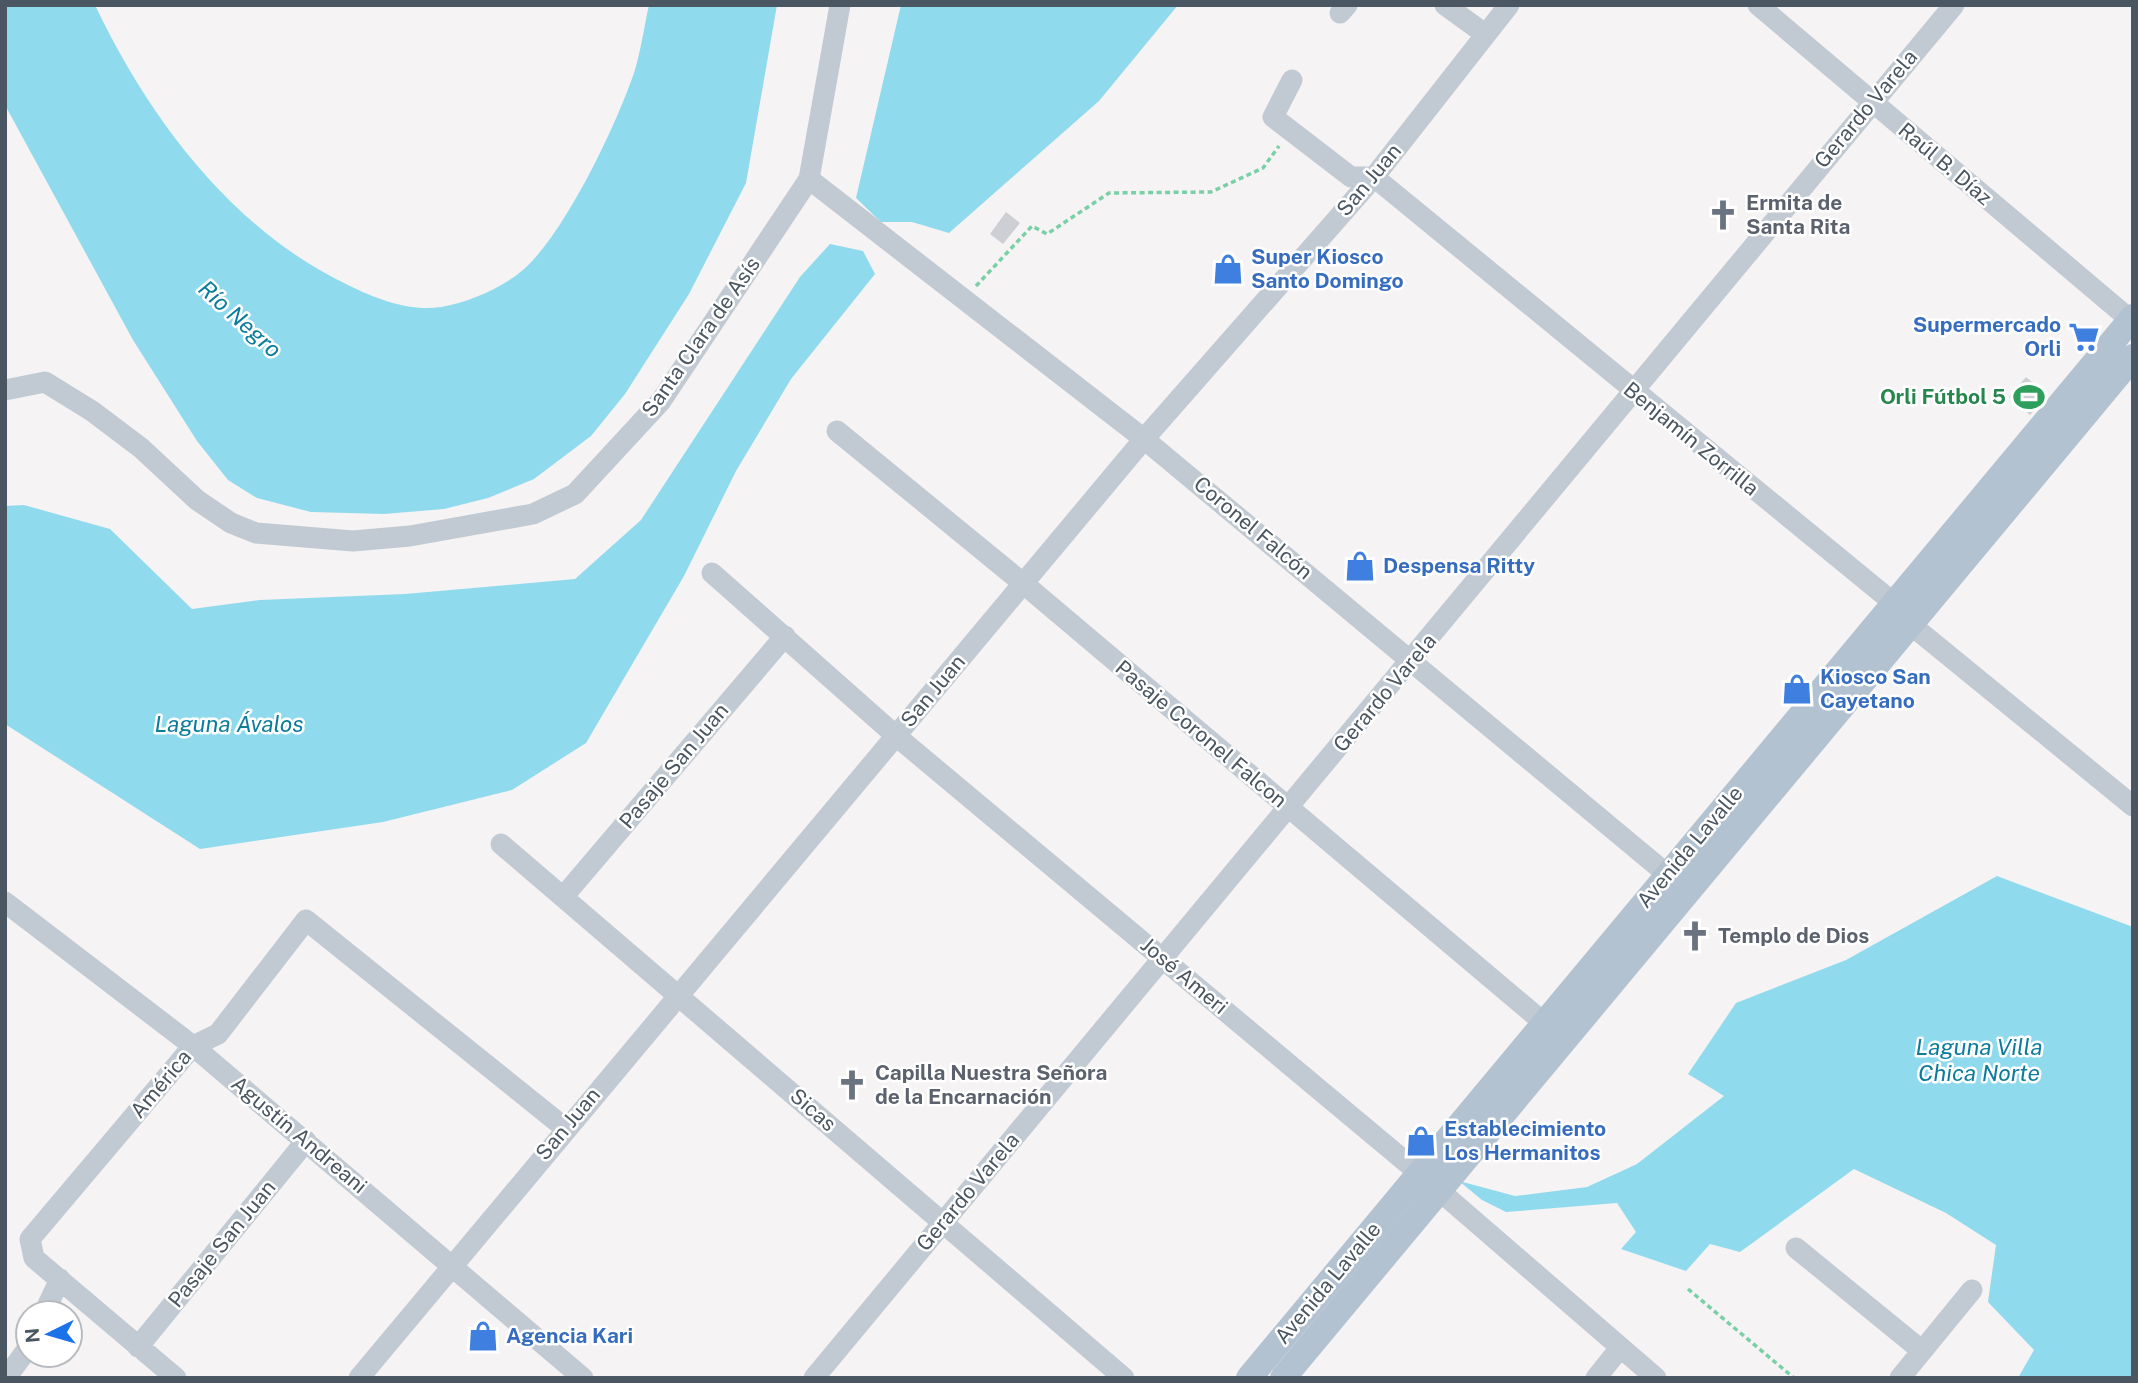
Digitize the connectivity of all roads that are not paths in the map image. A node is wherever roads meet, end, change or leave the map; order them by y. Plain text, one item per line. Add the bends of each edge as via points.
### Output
1 (840, 5) edge
2 (1445, 5) edge
3 (1509, 5) edge
4 (1758, 5) edge
5 (1954, 5) edge
6 (1485, 34) junction
7 (1292, 80) dead end
8 (1871, 101) junction
9 (1374, 177) junction
10 (809, 179) junction
11 (2132, 320) edge
12 (2133, 357) edge
13 (5, 390) edge
14 (1633, 392) junction
15 (837, 431) dead end
16 (1144, 439) junction
17 (712, 573) dead end
18 (1024, 584) junction
19 (1902, 614) junction
20 (785, 636) junction
21 (1412, 660) junction
22 (895, 735) junction
23 (2133, 806) edge
24 (1290, 808) junction
25 (501, 844) dead end
26 (1677, 882) junction
27 (563, 897) junction
28 (5, 902) edge
29 (1163, 958) junction
30 (677, 993) junction
31 (1554, 1031) junction
32 (192, 1045) junction
33 (565, 1128) junction
34 (306, 1141) junction
35 (1419, 1173) junction
36 (1440, 1191) junction
37 (943, 1222) junction
38 (1796, 1248) dead end
39 (452, 1264) junction
40 (60, 1279) junction
41 (1972, 1290) dead end
42 (51, 1299) edge
43 (138, 1347) junction
44 (1620, 1348) junction
45 (1922, 1350) junction
46 (176, 1378) edge
47 (359, 1378) edge
48 (583, 1378) edge
49 (814, 1378) edge
50 (1124, 1378) edge
51 (1249, 1378) edge
52 (1283, 1378) edge
53 (1596, 1378) edge
54 (1656, 1378) edge
55 (1900, 1378) edge

1 - 10 street, Santa Clara de Asís
2 - 6 street
3 - 6 street, San Juan
4 - 8 street, Raúl B. Díaz
5 - 8 street, Gerardo Varela
6 - 9 street, San Juan
7 - 9 street, Benjamín Zorrilla via 1273,117 1351,177
8 - 11 street, Raúl B. Díaz
8 - 14 street, Gerardo Varela
9 - 14 street, Benjamín Zorrilla
9 - 16 street, San Juan
10 - 13 street, Santa Clara de Asís via 661,401 575,495 533,514 410,537 353,541 256,533 197,500 131,441 45,382
10 - 16 street, Coronel Falcón
11 - 19 main road, Avenida Lavalle
12 - 19 main road, Avenida Lavalle
14 - 19 street, Benjamín Zorrilla
14 - 21 street, Gerardo Varela
15 - 18 street, Pasaje Coronel Falcon
16 - 18 street, San Juan
16 - 21 street, Coronel Falcón
17 - 20 street, José Ameri
18 - 22 street, San Juan
18 - 24 street, Pasaje Coronel Falcon
19 - 23 street, Benjamín Zorrilla
19 - 26 main road, Avenida Lavalle
20 - 22 street, José Ameri
20 - 27 street, Pasaje San Juan
21 - 24 street, Gerardo Varela
21 - 26 street, Coronel Falcón
22 - 29 street, José Ameri
22 - 30 street, San Juan
24 - 29 street, Gerardo Varela
24 - 31 street, Pasaje Coronel Falcon
25 - 27 street, Sicas
26 - 31 main road, Avenida Lavalle
27 - 30 street, Sicas
28 - 32 street, Agustín Andreani
29 - 35 street, José Ameri
29 - 37 street, Gerardo Varela
30 - 33 street, San Juan
30 - 37 street, Sicas
31 - 35 main road, Avenida Lavalle
31 - 36 main road, Avenida Lavalle
32 - 33 street, América via 218,1034 306,920
32 - 34 street, Agustín Andreani
32 - 40 street, América via 30,1239 34,1258
33 - 39 street, San Juan
34 - 39 street, Agustín Andreani
34 - 43 street, Pasaje San Juan
35 - 36 street, José Ameri
35 - 51 main road, Avenida Lavalle
36 - 44 street, José Ameri
36 - 52 main road, Avenida Lavalle
37 - 49 street, Gerardo Varela
37 - 50 street, Sicas
38 - 45 street
39 - 47 street, San Juan
39 - 48 street, Agustín Andreani
40 - 42 street
40 - 43 street
41 - 45 street
43 - 46 street
44 - 53 street
44 - 54 street, José Ameri
45 - 55 street

